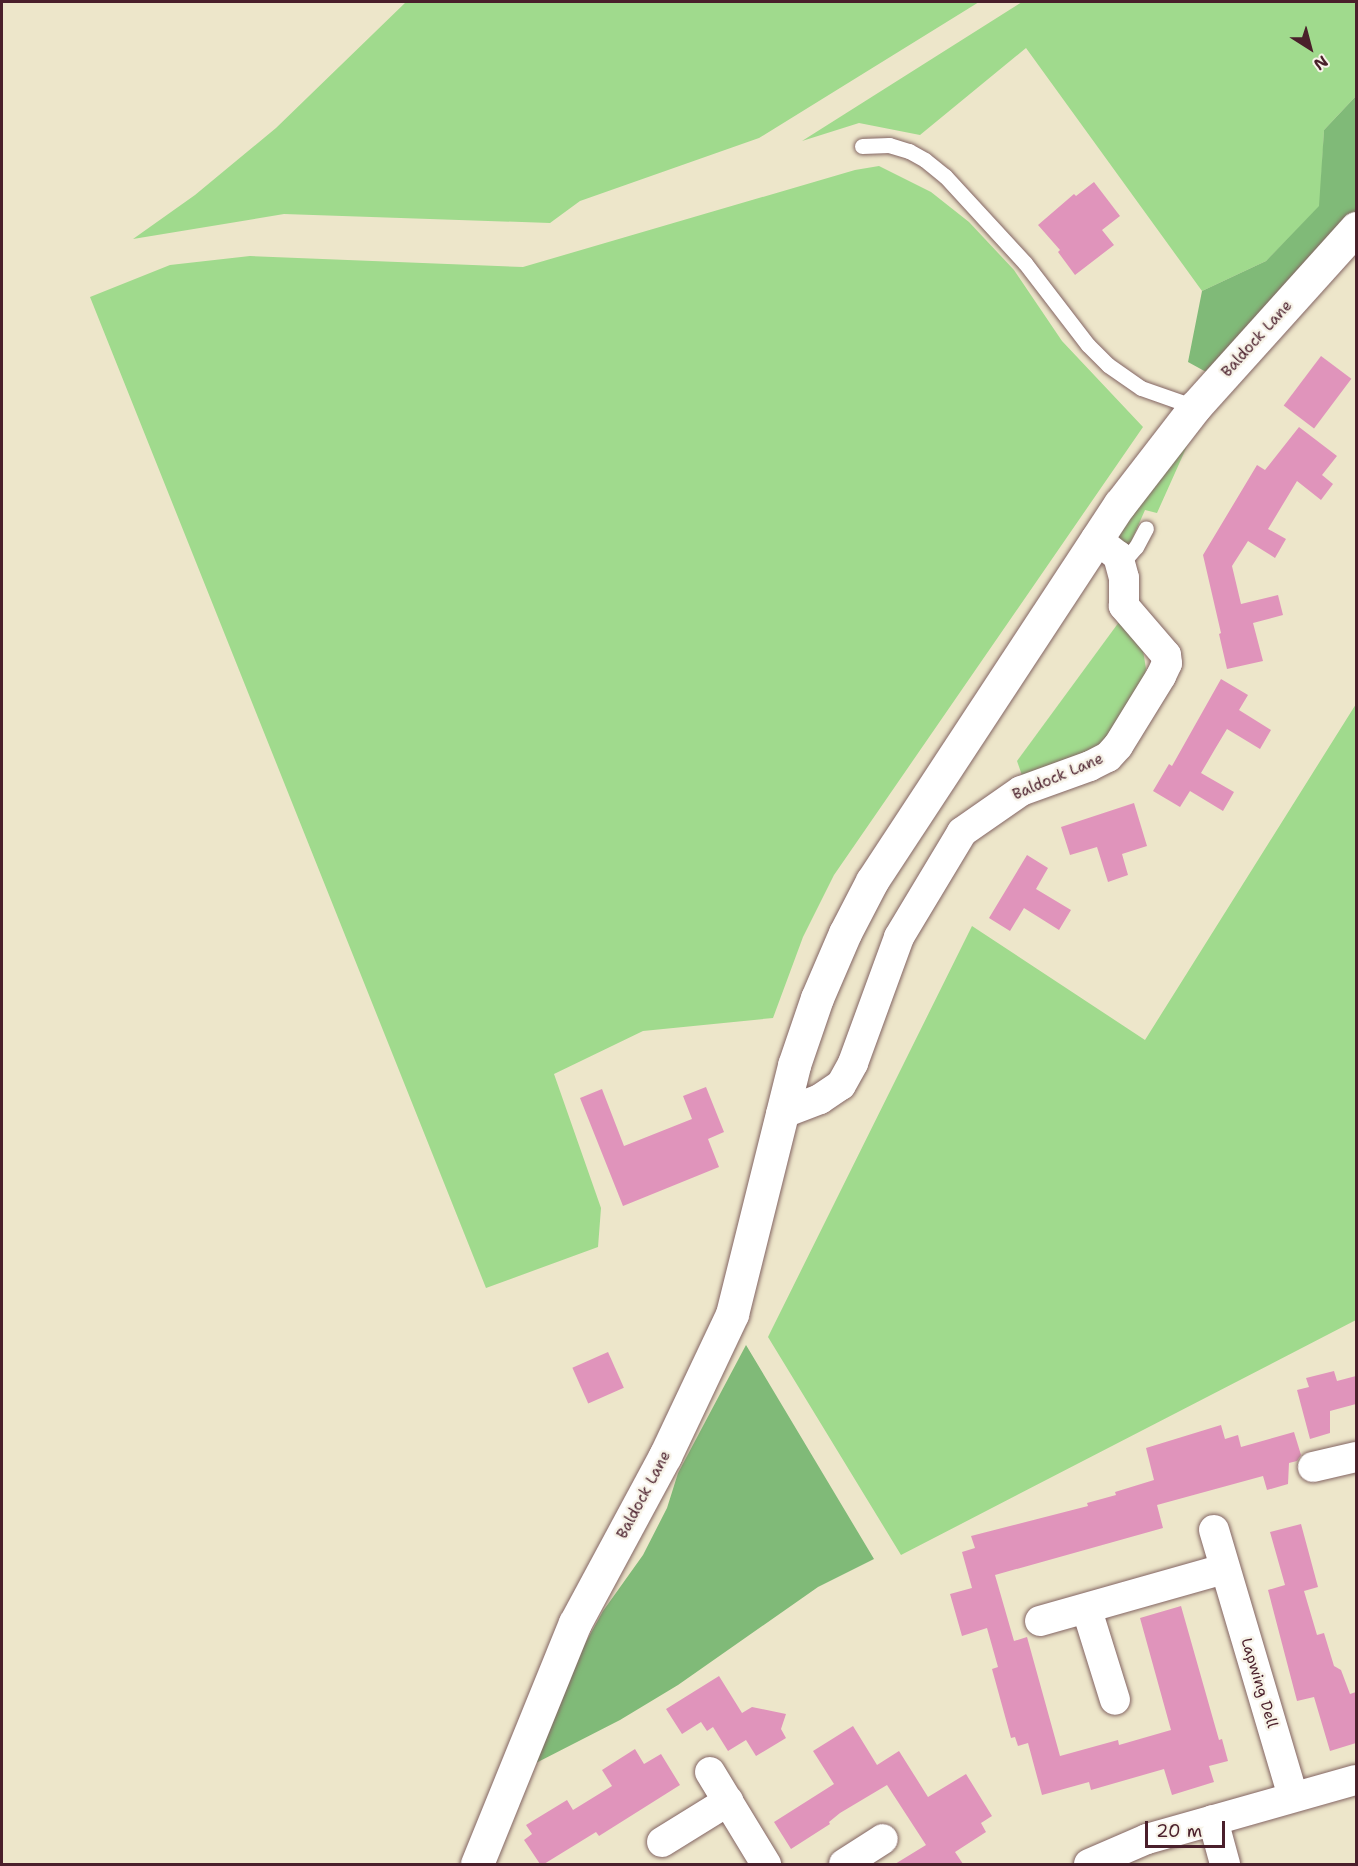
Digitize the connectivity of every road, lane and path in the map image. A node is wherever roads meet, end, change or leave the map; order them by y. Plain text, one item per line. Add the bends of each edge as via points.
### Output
1 (861, 146) dead end
2 (1356, 228) edge
3 (1195, 407) junction
4 (1146, 528) dead end
5 (1096, 539) junction
6 (1121, 564) junction
7 (781, 1114) junction
8 (1356, 1457) edge
9 (1313, 1467) dead end
10 (1214, 1530) dead end
11 (1224, 1569) junction
12 (1087, 1610) junction
13 (1040, 1621) dead end
14 (1115, 1700) dead end
15 (710, 1772) dead end
16 (1356, 1780) edge
17 (1293, 1797) junction
18 (728, 1801) junction
19 (1213, 1820) junction
20 (883, 1839) dead end
21 (662, 1842) dead end
22 (477, 1864) edge
23 (766, 1864) edge
24 (844, 1864) edge
25 (1089, 1864) edge
26 (1225, 1864) edge

1 - 3 lane via 889,145 925,160 945,176 1025,263 1108,365 1141,388
2 - 3 street, Baldock Lane
3 - 5 street, Baldock Lane
4 - 6 lane
5 - 6 street via 1118,556
5 - 7 street, Baldock Lane via 873,881 817,998
6 - 7 street, Baldock Lane via 1124,606 1159,645 1167,663 1118,746 1108,757 1090,766 1020,791 962,832 899,937 853,1063 841,1084 820,1099
7 - 22 street, Baldock Lane via 732,1314 665,1456 575,1623
8 - 9 street
10 - 11 street, Lapwing Dell
11 - 12 street
11 - 17 street, Lapwing Dell
12 - 13 street
12 - 14 street
15 - 18 street
16 - 17 street
17 - 19 street
18 - 21 street
18 - 23 street
19 - 25 street via 1147,1839
19 - 26 street
20 - 24 street

